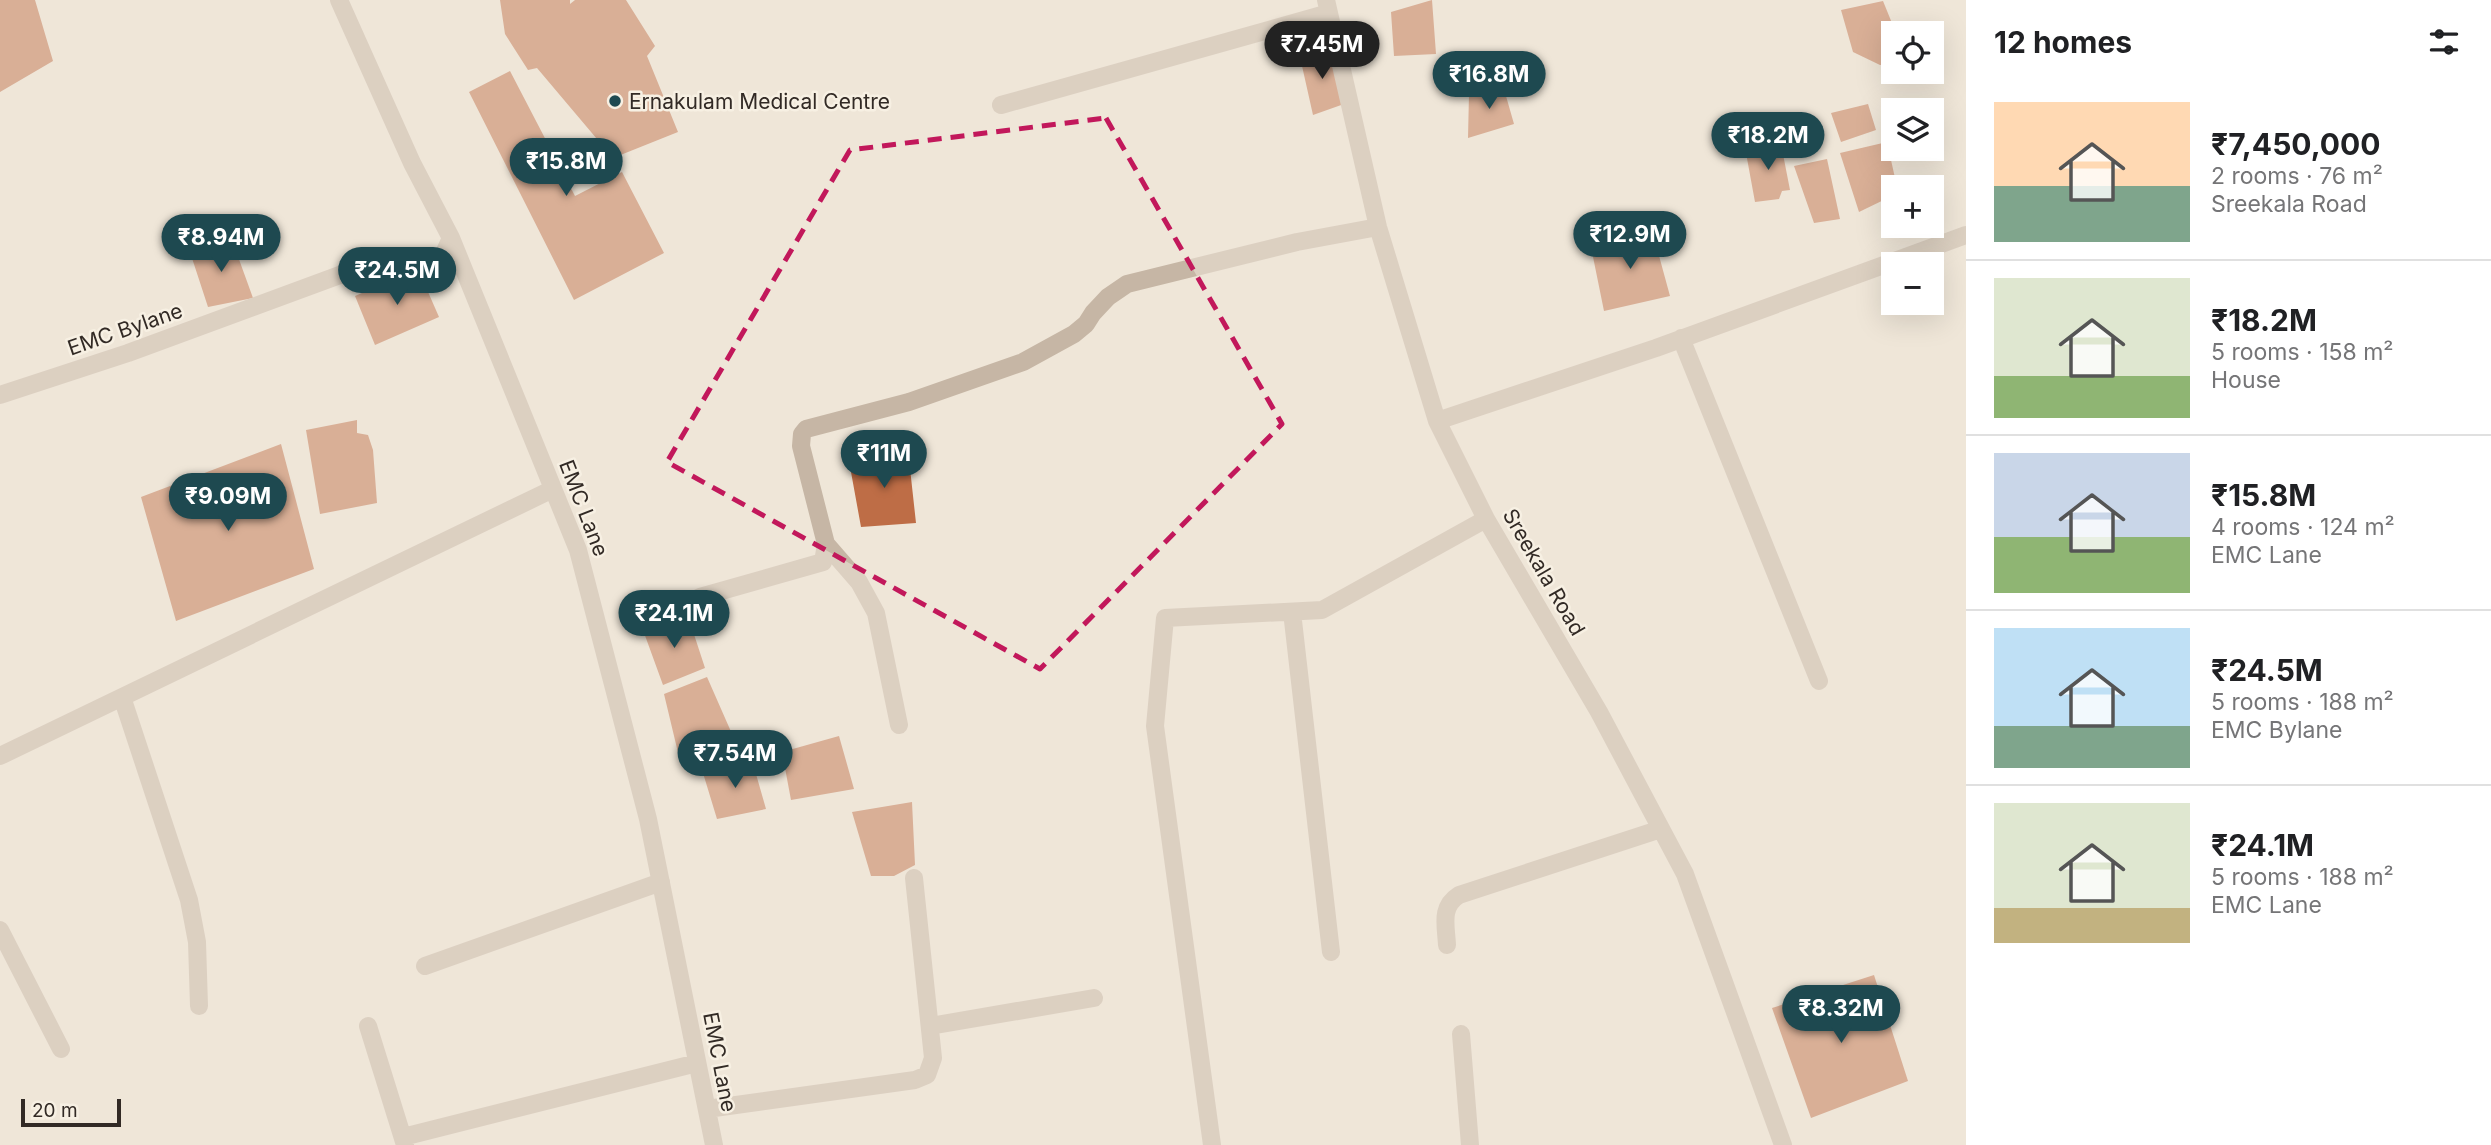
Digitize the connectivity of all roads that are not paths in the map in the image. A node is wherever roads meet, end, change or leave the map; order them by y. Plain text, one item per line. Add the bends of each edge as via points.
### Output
1 (339, 0) edge
2 (1328, 7) edge
3 (1001, 105) dead end
4 (1378, 227) junction
5 (1966, 235) edge
6 (451, 239) junction
7 (1681, 338) junction
8 (0, 395) edge
9 (1437, 421) junction
10 (553, 489) junction
11 (1486, 519) junction
12 (826, 544) junction
13 (700, 597) road end
14 (1292, 612) junction
15 (1819, 681) dead end
16 (122, 697) junction
17 (899, 725) dead end
18 (0, 756) edge
19 (1661, 829) junction
20 (914, 878) dead end
21 (661, 882) junction
22 (0, 930) edge
23 (1447, 945) dead end
24 (1331, 952) dead end
25 (425, 966) dead end
26 (1094, 998) dead end
27 (199, 1006) dead end
28 (368, 1026) dead end
29 (930, 1026) junction
30 (1461, 1034) dead end
31 (61, 1049) dead end
32 (697, 1063) junction
33 (706, 1109) junction
34 (404, 1141) edge
35 (713, 1145) edge
36 (1212, 1145) edge
37 (1470, 1145) edge
38 (1783, 1145) edge

1 - 6 street, EMC Lane
2 - 3 street
2 - 4 street, Sreekala Road
4 - 9 street, Sreekala Road
4 - 12 street via 1126,284 1074,334 1023,362 909,402 806,429 801,446
5 - 7 street
6 - 8 street, EMC Bylane via 441,260 376,277 356,269
6 - 10 street, EMC Lane
7 - 9 street
7 - 15 street
9 - 11 street, Sreekala Road
10 - 16 street
10 - 21 street, EMC Lane via 578,550
11 - 14 street via 1322,610
11 - 19 street, Sreekala Road via 1599,712
12 - 13 street via 823,562
12 - 17 street via 859,582 877,613
14 - 24 street
14 - 36 street via 1165,618 1155,726
16 - 18 street
16 - 27 street via 189,900 197,942
19 - 23 street via 1459,895 1445,911
19 - 38 street, Sreekala Road via 1685,874
20 - 29 street
21 - 25 street
21 - 32 street, EMC Lane
22 - 31 street
26 - 29 street
28 - 34 street
29 - 33 street via 933,1058 927,1075 915,1080
30 - 37 street
32 - 33 street, EMC Lane
32 - 34 street
33 - 35 street, EMC Lane

